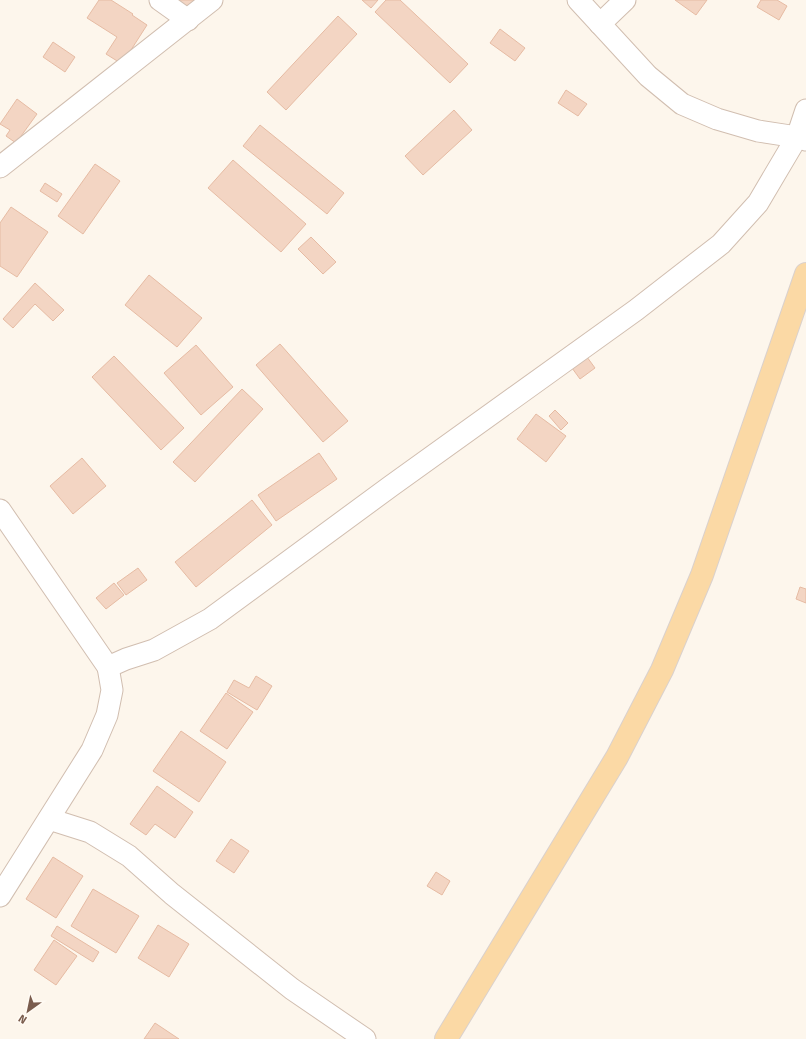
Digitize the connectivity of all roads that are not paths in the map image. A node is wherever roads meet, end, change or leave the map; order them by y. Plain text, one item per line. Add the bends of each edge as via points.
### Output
1 (160, 0) edge
2 (212, 0) edge
3 (578, 0) edge
4 (625, 0) edge
5 (188, 20) junction
6 (600, 24) junction
7 (806, 110) edge
8 (802, 138) edge
9 (0, 167) edge
10 (806, 274) edge
11 (0, 510) edge
12 (108, 667) junction
13 (49, 818) junction
14 (0, 896) edge
15 (365, 1039) edge
16 (446, 1039) edge

1 - 5 street
2 - 5 street
3 - 6 street
4 - 6 street
5 - 9 street
6 - 8 street via 648,76 682,104 717,119 758,131
7 - 8 street
8 - 12 street via 758,203 721,244 642,305 210,618 154,650
10 - 16 main road via 702,576 662,670 617,757
11 - 12 street
12 - 13 street via 112,690 107,715 92,750
13 - 14 street
13 - 15 street via 90,832 129,856 172,894 292,989

